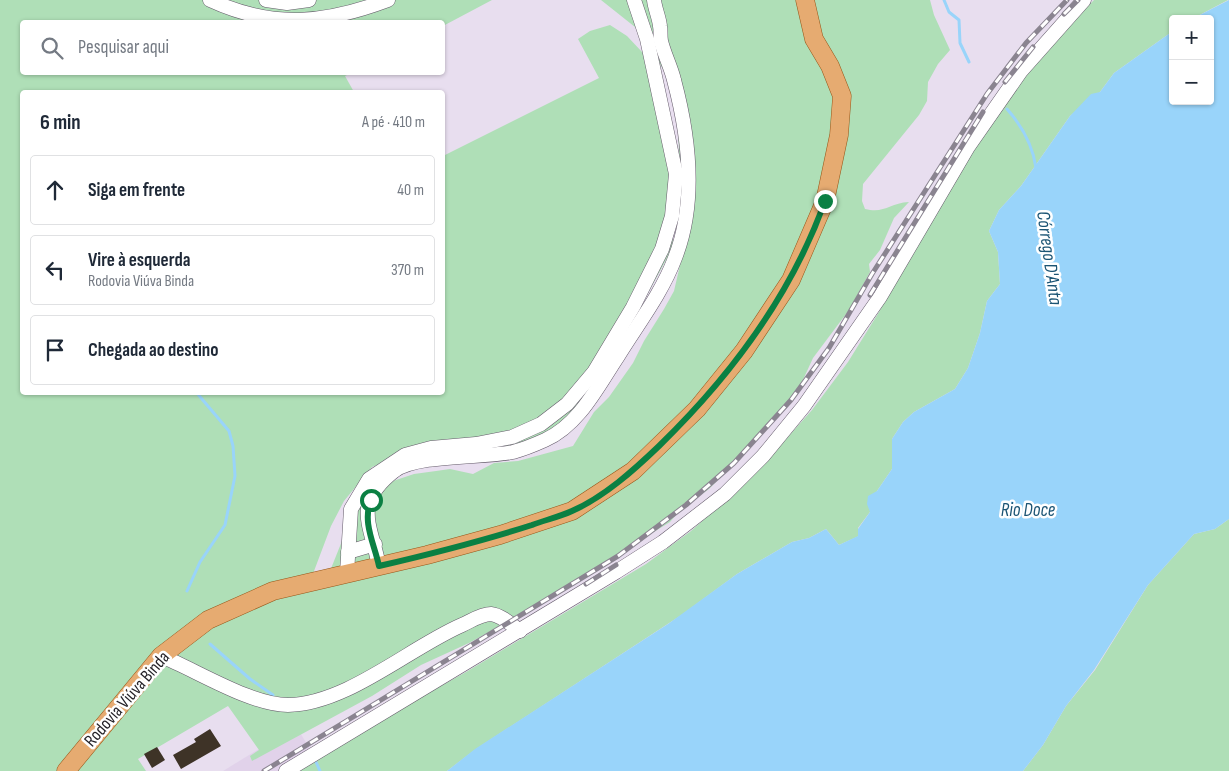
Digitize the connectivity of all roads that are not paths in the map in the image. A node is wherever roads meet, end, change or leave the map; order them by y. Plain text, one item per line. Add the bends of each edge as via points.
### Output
1 (210, 0) edge
2 (309, 0) edge
3 (388, 0) edge
4 (634, 0) edge
5 (654, 0) edge
6 (805, 0) edge
7 (1084, 0) edge
8 (275, 1) edge
9 (287, 20) edge
10 (303, 20) edge
11 (671, 70) junction
12 (655, 76) junction
13 (375, 544) junction
14 (348, 552) junction
15 (379, 566) junction
16 (347, 573) junction
17 (520, 631) junction
18 (161, 656) junction
19 (66, 771) edge
20 (286, 771) edge

1 - 9 street via 235,11
2 - 8 street
3 - 10 street via 333,17
4 - 12 street
5 - 11 street via 661,41
6 - 15 main road, Rodovia Viúva Binda via 814,39 842,96 839,135 825,201 811,238 791,280 744,351 697,409 633,470 572,511 500,535
7 - 17 street via 1021,71 968,147 845,350 763,456 725,494 663,542
11 - 12 street
11 - 13 street via 681,107 689,161 688,194 676,257 641,318 586,404 563,430 512,452 461,456 407,465 396,470 380,485 367,511 368,529
12 - 14 street via 676,174 672,216 658,258 594,372 567,404 541,424 512,437 431,448 405,455 387,465 369,479 352,509
13 - 14 street
13 - 15 street
14 - 16 street
15 - 16 main road, Rodovia Viúva Binda
16 - 18 main road, Rodovia Viúva Binda via 273,591 226,610 190,632
17 - 18 street via 495,615 482,616 449,630 353,685 290,705 275,705 245,694
17 - 20 street
18 - 19 main road, Rodovia Viúva Binda

